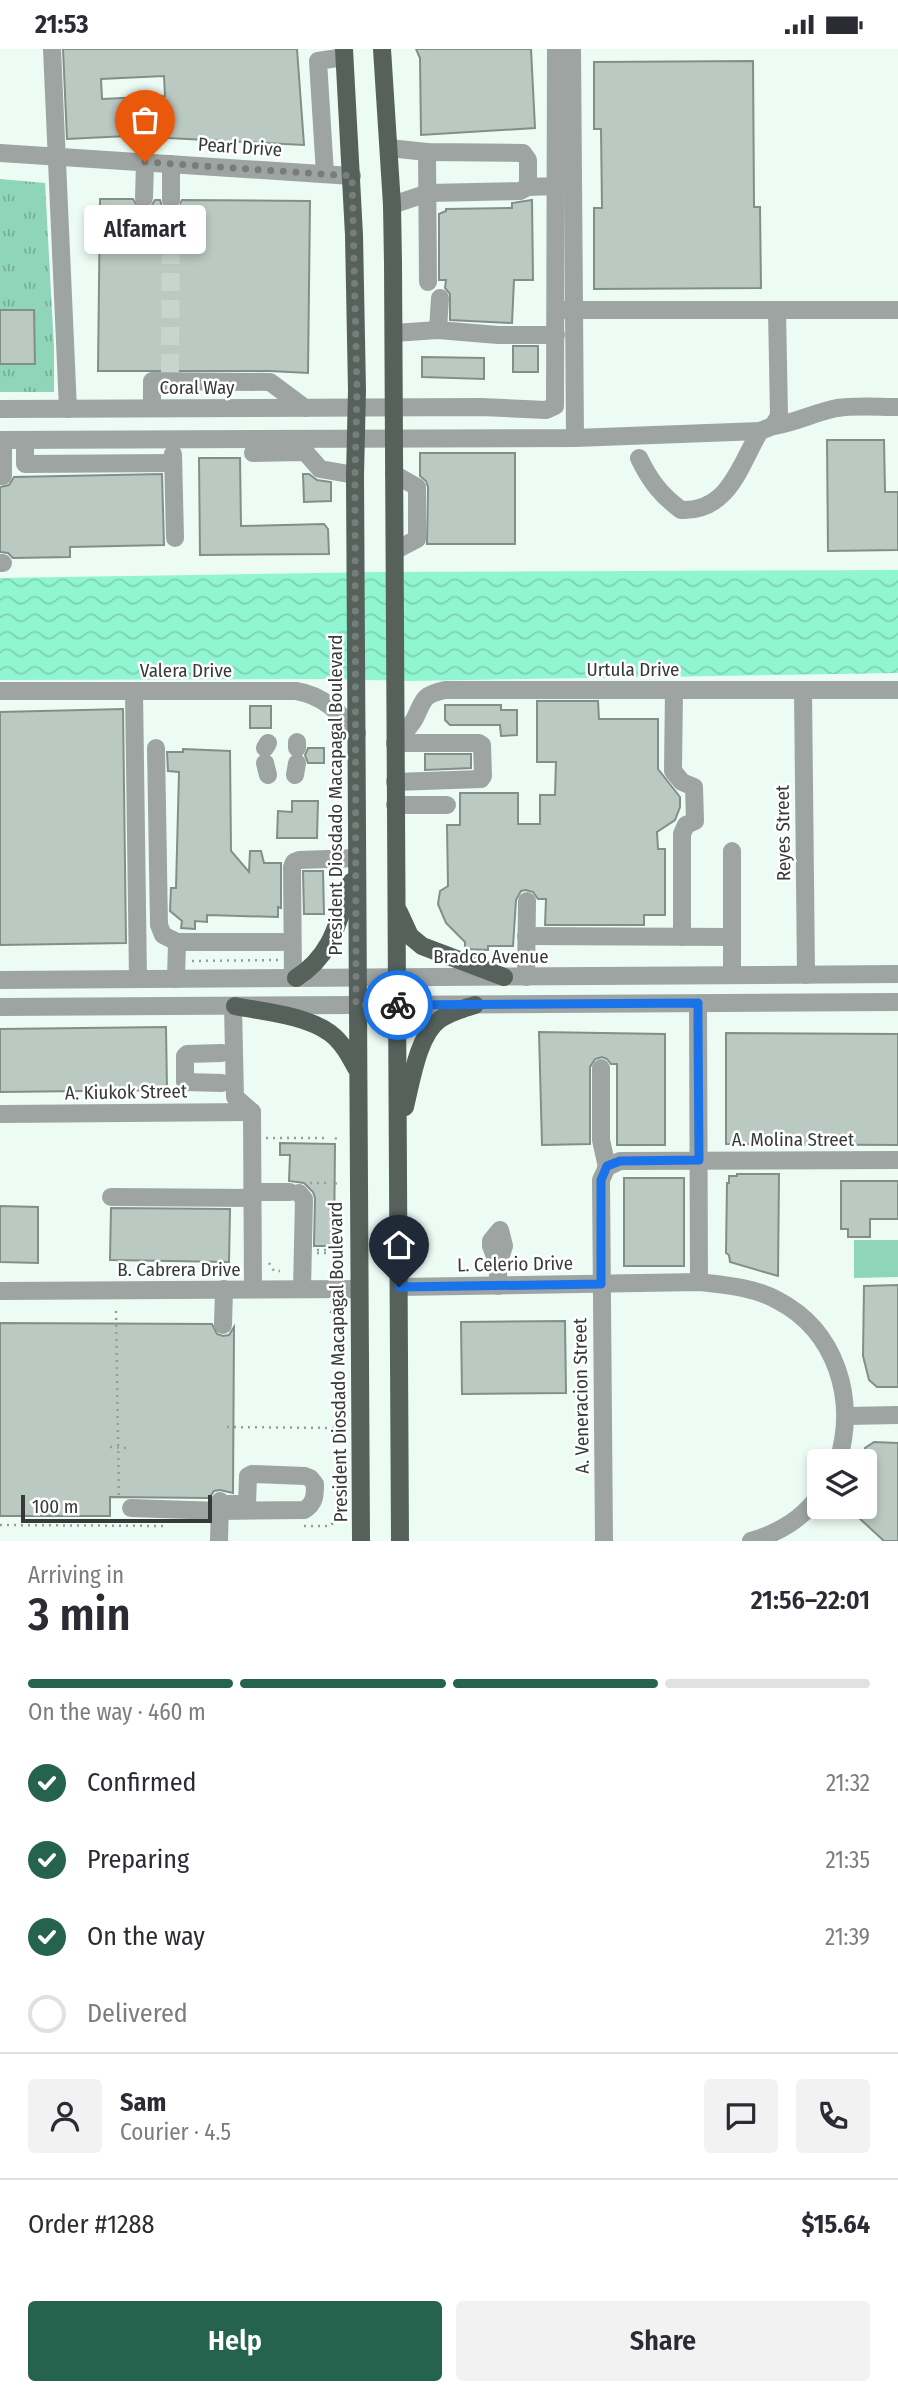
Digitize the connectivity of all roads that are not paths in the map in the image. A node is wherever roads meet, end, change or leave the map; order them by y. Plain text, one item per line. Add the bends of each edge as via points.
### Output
1 (52, 49) edge
2 (382, 49) edge
3 (556, 49) edge
4 (572, 49) edge
5 (344, 53) edge
6 (389, 148) junction
7 (427, 152) junction
8 (0, 153) edge
9 (57, 157) junction
10 (145, 162) junction
11 (171, 164) junction
12 (325, 174) junction
13 (352, 176) junction
14 (556, 186) junction
15 (528, 187) junction
16 (429, 193) junction
17 (144, 198) dead end
18 (171, 200) tunnel mouth
19 (392, 205) junction
20 (428, 282) dead end
21 (440, 298) dead end
22 (565, 310) junction
23 (777, 310) junction
24 (898, 310) edge
25 (438, 330) junction
26 (394, 333) junction
27 (556, 335) junction
28 (239, 381) junction
29 (394, 407) junction
30 (898, 407) edge
31 (152, 408) junction
32 (238, 408) junction
33 (305, 408) junction
34 (357, 408) junction
35 (0, 409) edge
36 (68, 409) junction
37 (767, 428) junction
38 (575, 438) junction
39 (356, 439) junction
40 (394, 439) junction
41 (1, 440) edge
42 (25, 440) junction
43 (82, 440) junction
44 (173, 440) junction
45 (253, 453) dead end
46 (639, 458) dead end
47 (82, 463) junction
48 (173, 463) junction
49 (355, 475) junction
50 (0, 476) edge
51 (175, 538) dead end
52 (674, 690) junction
53 (803, 690) junction
54 (898, 690) edge
55 (0, 691) edge
56 (134, 691) junction
57 (357, 733) junction
58 (395, 743) junction
59 (156, 748) dead end
60 (395, 782) junction
61 (396, 805) junction
62 (447, 805) dead end
63 (732, 851) dead end
64 (356, 862) junction
65 (527, 901) dead end
66 (396, 904) junction
67 (526, 936) junction
68 (682, 937) junction
69 (732, 937) junction
70 (181, 942) junction
71 (282, 942) dead end
72 (294, 972) junction
73 (182, 973) junction
74 (898, 974) edge
75 (732, 975) junction
76 (806, 975) junction
77 (396, 977) junction
78 (504, 977) junction
79 (526, 977) junction
80 (552, 977) junction
81 (356, 978) junction
82 (138, 979) junction
83 (0, 980) edge
84 (93, 980) junction
85 (898, 1002) edge
86 (698, 1003) junction
87 (537, 1004) junction
88 (356, 1005) junction
89 (397, 1005) junction
90 (475, 1005) junction
91 (234, 1006) junction
92 (0, 1007) edge
93 (48, 1007) junction
94 (222, 1053) dead end
95 (601, 1068) dead end
96 (357, 1070) junction
97 (222, 1083) dead end
98 (198, 1084) junction
99 (252, 1112) junction
100 (198, 1113) junction
101 (0, 1114) edge
102 (400, 1131) junction
103 (699, 1160) junction
104 (898, 1160) edge
105 (607, 1167) junction
106 (252, 1195) junction
107 (111, 1197) dead end
108 (498, 1264) dead end
109 (699, 1282) junction
110 (601, 1284) junction
111 (498, 1286) junction
112 (399, 1287) junction
113 (224, 1289) junction
114 (253, 1289) junction
115 (302, 1289) junction
116 (358, 1289) junction
117 (0, 1291) edge
118 (223, 1325) dead end
119 (898, 1415) edge
120 (846, 1416) junction
121 (842, 1449) edge
122 (220, 1505) junction
123 (248, 1507) dead end
124 (807, 1508) edge
125 (125, 1510) road end
126 (219, 1541) edge
127 (361, 1541) edge
128 (400, 1541) edge
129 (604, 1541) edge
130 (751, 1541) edge

1 - 9 street
2 - 6 main road
3 - 14 street
4 - 22 street
5 - 12 street via 318,61
5 - 13 main road, President Diosdado Macapagal Boulevard
6 - 7 street
6 - 19 main road
7 - 15 street via 523,153 528,160
7 - 16 street
8 - 9 street, Pearl Drive
9 - 10 street, Pearl Drive
9 - 36 street
10 - 11 street, Pearl Drive
10 - 17 street
11 - 12 street, Pearl Drive
11 - 18 street
12 - 13 street, Pearl Drive
13 - 34 main road, President Diosdado Macapagal Boulevard
14 - 15 street
14 - 22 street
15 - 16 street via 520,191
16 - 19 street
16 - 20 street
19 - 26 main road
21 - 25 street
22 - 23 street
22 - 27 street
22 - 38 street
23 - 24 street
23 - 37 street via 779,416
25 - 26 street
25 - 27 street
26 - 29 main road
27 - 29 street, Coral Way via 556,398 551,408
28 - 31 street via 161,376
28 - 32 street
28 - 33 street via 270,382
29 - 34 street, Coral Way
29 - 40 main road
30 - 37 street via 841,407
31 - 32 street, Coral Way
31 - 36 street, Coral Way
32 - 33 street, Coral Way
33 - 34 street, Coral Way
34 - 39 main road, President Diosdado Macapagal Boulevard
35 - 36 street, Coral Way
37 - 38 street
37 - 46 street via 734,481 708,507 681,510 650,481
38 - 40 street
39 - 40 street
39 - 44 street
39 - 49 main road, President Diosdado Macapagal Boulevard
40 - 58 main road
41 - 42 street
41 - 50 street
42 - 43 street
42 - 47 street via 25,468
43 - 44 street
43 - 47 street
44 - 48 street
45 - 49 street via 301,452 320,469
47 - 48 street
48 - 51 street
49 - 57 main road, President Diosdado Macapagal Boulevard
52 - 53 street, Urtula Drive
52 - 58 street, Urtula Drive via 445,690 421,702 414,720
52 - 68 street via 673,771 681,782 694,787 695,821 686,825 682,834
53 - 54 street, Urtula Drive
53 - 76 street, Reyes Street
55 - 56 street, Valera Drive
56 - 57 street, Valera Drive via 304,692 329,705
56 - 82 street
57 - 64 main road, President Diosdado Macapagal Boulevard
58 - 60 main road
58 - 60 street via 480,743 484,776
59 - 70 street via 159,925 163,935
60 - 61 main road
61 - 62 street
61 - 66 main road
63 - 69 street
64 - 72 main road via 330,943 317,963
64 - 72 street via 294,862
64 - 81 main road, President Diosdado Macapagal Boulevard
65 - 67 street
66 - 77 main road
66 - 78 main road via 407,931 422,946
67 - 68 street
67 - 79 street
68 - 69 street
69 - 75 street
70 - 71 street
70 - 73 street
72 - 73 street, Bradco Avenue
72 - 81 street, Bradco Avenue
73 - 82 street, Bradco Avenue
74 - 76 street, Bradco Avenue
75 - 76 street, Bradco Avenue
75 - 80 street, Bradco Avenue
77 - 78 street, Bradco Avenue
77 - 81 street, Bradco Avenue
77 - 89 main road
78 - 79 street, Bradco Avenue
79 - 80 street, Bradco Avenue
80 - 87 street via 516,989 520,1000
81 - 88 main road, President Diosdado Macapagal Boulevard
82 - 84 street, Bradco Avenue
83 - 84 street, Bradco Avenue
84 - 93 street via 83,998
85 - 86 street
86 - 87 street
86 - 103 street
87 - 90 street
88 - 89 street
88 - 91 street
88 - 96 main road, President Diosdado Macapagal Boulevard
89 - 90 street
89 - 102 main road
90 - 102 main road via 447,1014 430,1029
91 - 93 street
91 - 96 main road via 321,1027 340,1042
91 - 99 street via 235,1097
92 - 93 street
94 - 98 street via 185,1056 186,1082
95 - 105 street via 601,1140
96 - 116 main road, President Diosdado Macapagal Boulevard
97 - 98 street
98 - 100 street
99 - 100 street, A. Kiukok Street
99 - 106 street
100 - 101 street, A. Kiukok Street
102 - 112 main road
103 - 104 street, A. Molina Street via 796,1153
103 - 105 street, A. Molina Street via 620,1161
103 - 109 street
105 - 110 street, A. Veneracion Street via 601,1180
106 - 107 street
106 - 114 street
106 - 115 street via 294,1192 304,1199
108 - 111 street
109 - 110 street, L. Celerio Drive
109 - 120 street, L. Celerio Drive via 754,1291 799,1315 822,1341 839,1372
110 - 111 street, L. Celerio Drive
110 - 129 street, A. Veneracion Street
111 - 112 street, L. Celerio Drive
112 - 128 main road
113 - 114 street, B. Cabrera Drive
113 - 117 street, B. Cabrera Drive
113 - 118 street
114 - 115 street, B. Cabrera Drive
115 - 116 street, B. Cabrera Drive
116 - 127 main road, President Diosdado Macapagal Boulevard
119 - 120 street
120 - 121 street, L. Celerio Drive
122 - 123 street
122 - 125 street
122 - 126 street
124 - 130 street via 789,1525

